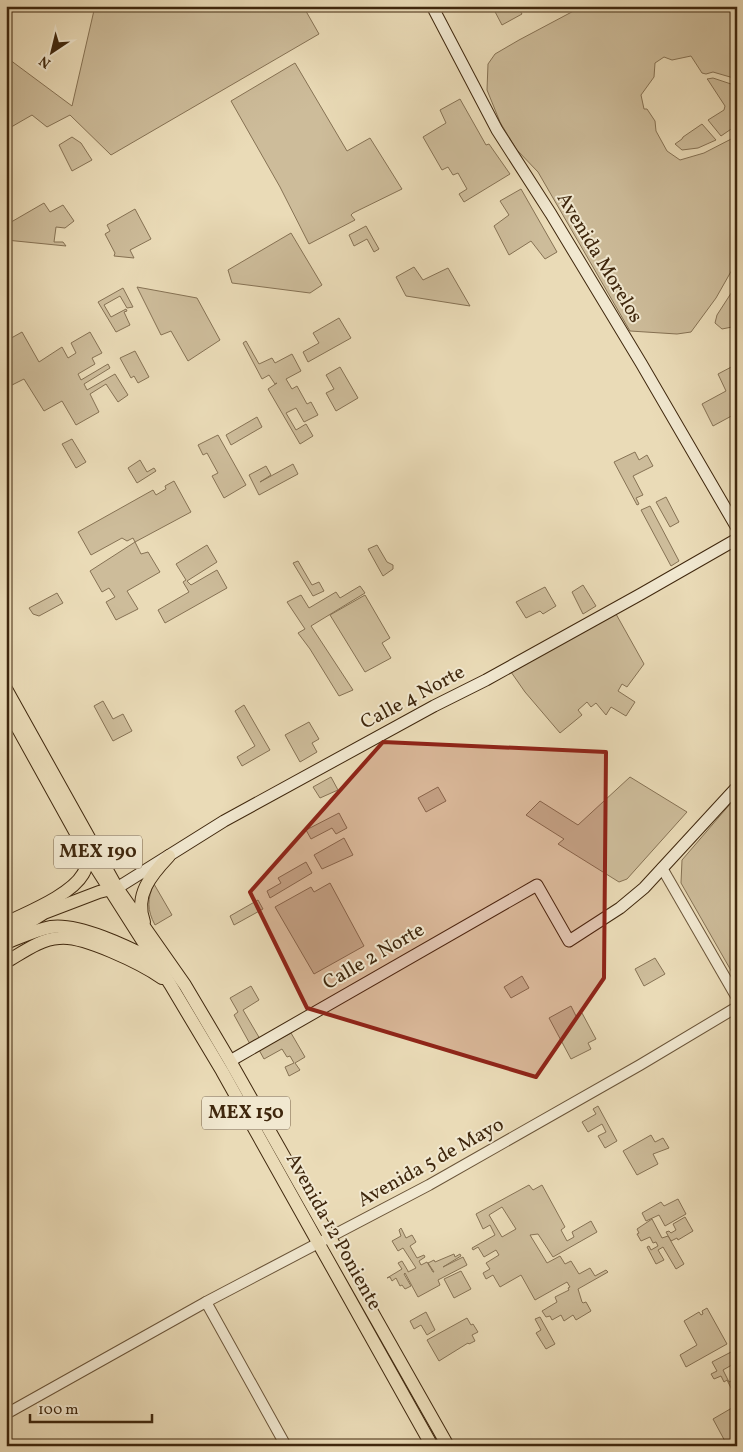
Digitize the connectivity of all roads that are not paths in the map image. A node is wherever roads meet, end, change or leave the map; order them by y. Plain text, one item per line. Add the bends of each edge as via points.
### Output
1 (432, 6) edge
2 (737, 528) edge
3 (737, 539) edge
4 (6, 688) edge
5 (6, 707) edge
6 (737, 786) edge
7 (88, 855) junction
8 (169, 856) junction
9 (662, 868) junction
10 (113, 888) junction
11 (6, 923) edge
12 (145, 927) junction
13 (6, 937) edge
14 (6, 942) edge
15 (153, 960) junction
16 (6, 962) edge
17 (170, 984) junction
18 (185, 985) junction
19 (737, 998) edge
20 (737, 1007) edge
21 (230, 1061) junction
22 (324, 1241) junction
23 (206, 1302) junction
24 (6, 1414) edge
25 (286, 1446) edge
26 (432, 1446) edge
27 (448, 1446) edge

1 - 2 main road, Avenida Morelos via 498,130 641,363
3 - 8 main road, Calle 4 Norte via 224,821
4 - 10 main road, MEX 190
5 - 7 main road, MEX 190
6 - 9 main road
7 - 10 main road, MEX 190
7 - 11 main road via 84,872 76,883
8 - 10 main road, Calle 4 Norte
8 - 12 main road via 144,887 141,911
9 - 19 street
9 - 21 main road, Calle 2 Norte via 633,898 569,941 537,886
10 - 12 main road, MEX 190
10 - 13 main road via 44,913
10 - 15 main road, MEX 190
12 - 18 main road, MEX 190
14 - 15 main road, MEX 150 via 41,929 68,927 86,931
15 - 17 main road, MEX 190
15 - 18 main road, MEX 150
16 - 17 main road, MEX 150 via 47,940 73,938 141,965
17 - 22 main road, Avenida 12 Poniente / MEX 150
18 - 21 main road, Avenida 12 Poniente / MEX 150
20 - 22 street, Avenida 5 de Mayo via 429,1185
21 - 22 main road, Avenida 12 Poniente / MEX 150
22 - 23 street, Avenida 5 de Mayo
22 - 26 main road, Avenida 12 Poniente / MEX 150
22 - 27 main road, Avenida 12 Poniente / MEX 150
23 - 24 street, Avenida 5 de Mayo
23 - 25 street

